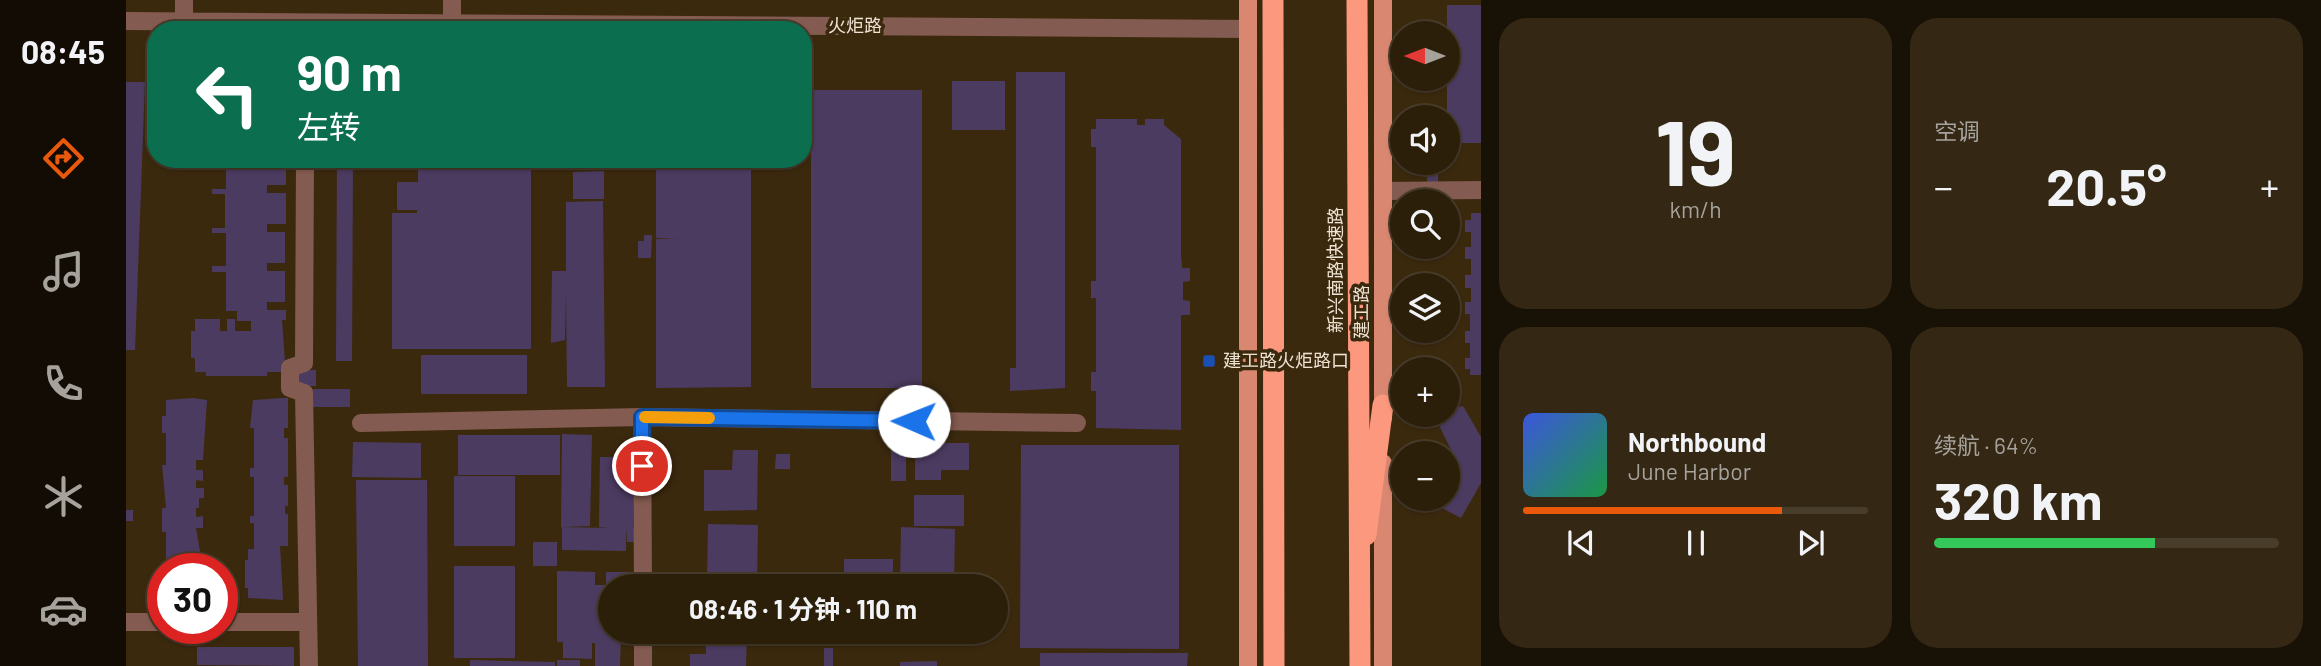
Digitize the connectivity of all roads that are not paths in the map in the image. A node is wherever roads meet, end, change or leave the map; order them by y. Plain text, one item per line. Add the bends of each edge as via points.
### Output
1 (184, 0) edge
2 (452, 0) edge
3 (1248, 0) edge
4 (1273, 0) edge
5 (1357, 0) edge
6 (1383, 0) edge
7 (126, 21) edge
8 (184, 21) joint
9 (452, 21) edge
10 (812, 26) edge
11 (1248, 29) junction
12 (305, 168) edge
13 (1481, 190) edge
14 (1383, 191) junction
15 (1383, 405) junction
16 (642, 417) junction
17 (361, 423) dead end
18 (1077, 423) dead end
19 (643, 574) edge
20 (126, 622) edge
21 (147, 622) edge
22 (238, 622) edge
23 (308, 622) junction
24 (643, 644) edge
25 (309, 666) edge
26 (643, 666) edge
27 (1248, 666) edge
28 (1275, 666) edge
29 (1351, 666) edge
30 (1360, 666) edge
31 (1383, 666) edge

1 - 8 street
2 - 9 street
3 - 11 main road
4 - 28 highway
5 - 30 highway, 新兴南路快速路, bridge
6 - 14 main road, 建工路
7 - 8 street, 火炬路
10 - 11 street, 火炬路
11 - 27 main road
12 - 23 street via 304,362 290,368 290,388 304,393
13 - 14 street
14 - 15 main road, 建工路
15 - 29 highway
15 - 31 main road, 建工路
16 - 17 street
16 - 18 street
16 - 19 street
20 - 21 street
22 - 23 street
23 - 25 street
24 - 26 street

